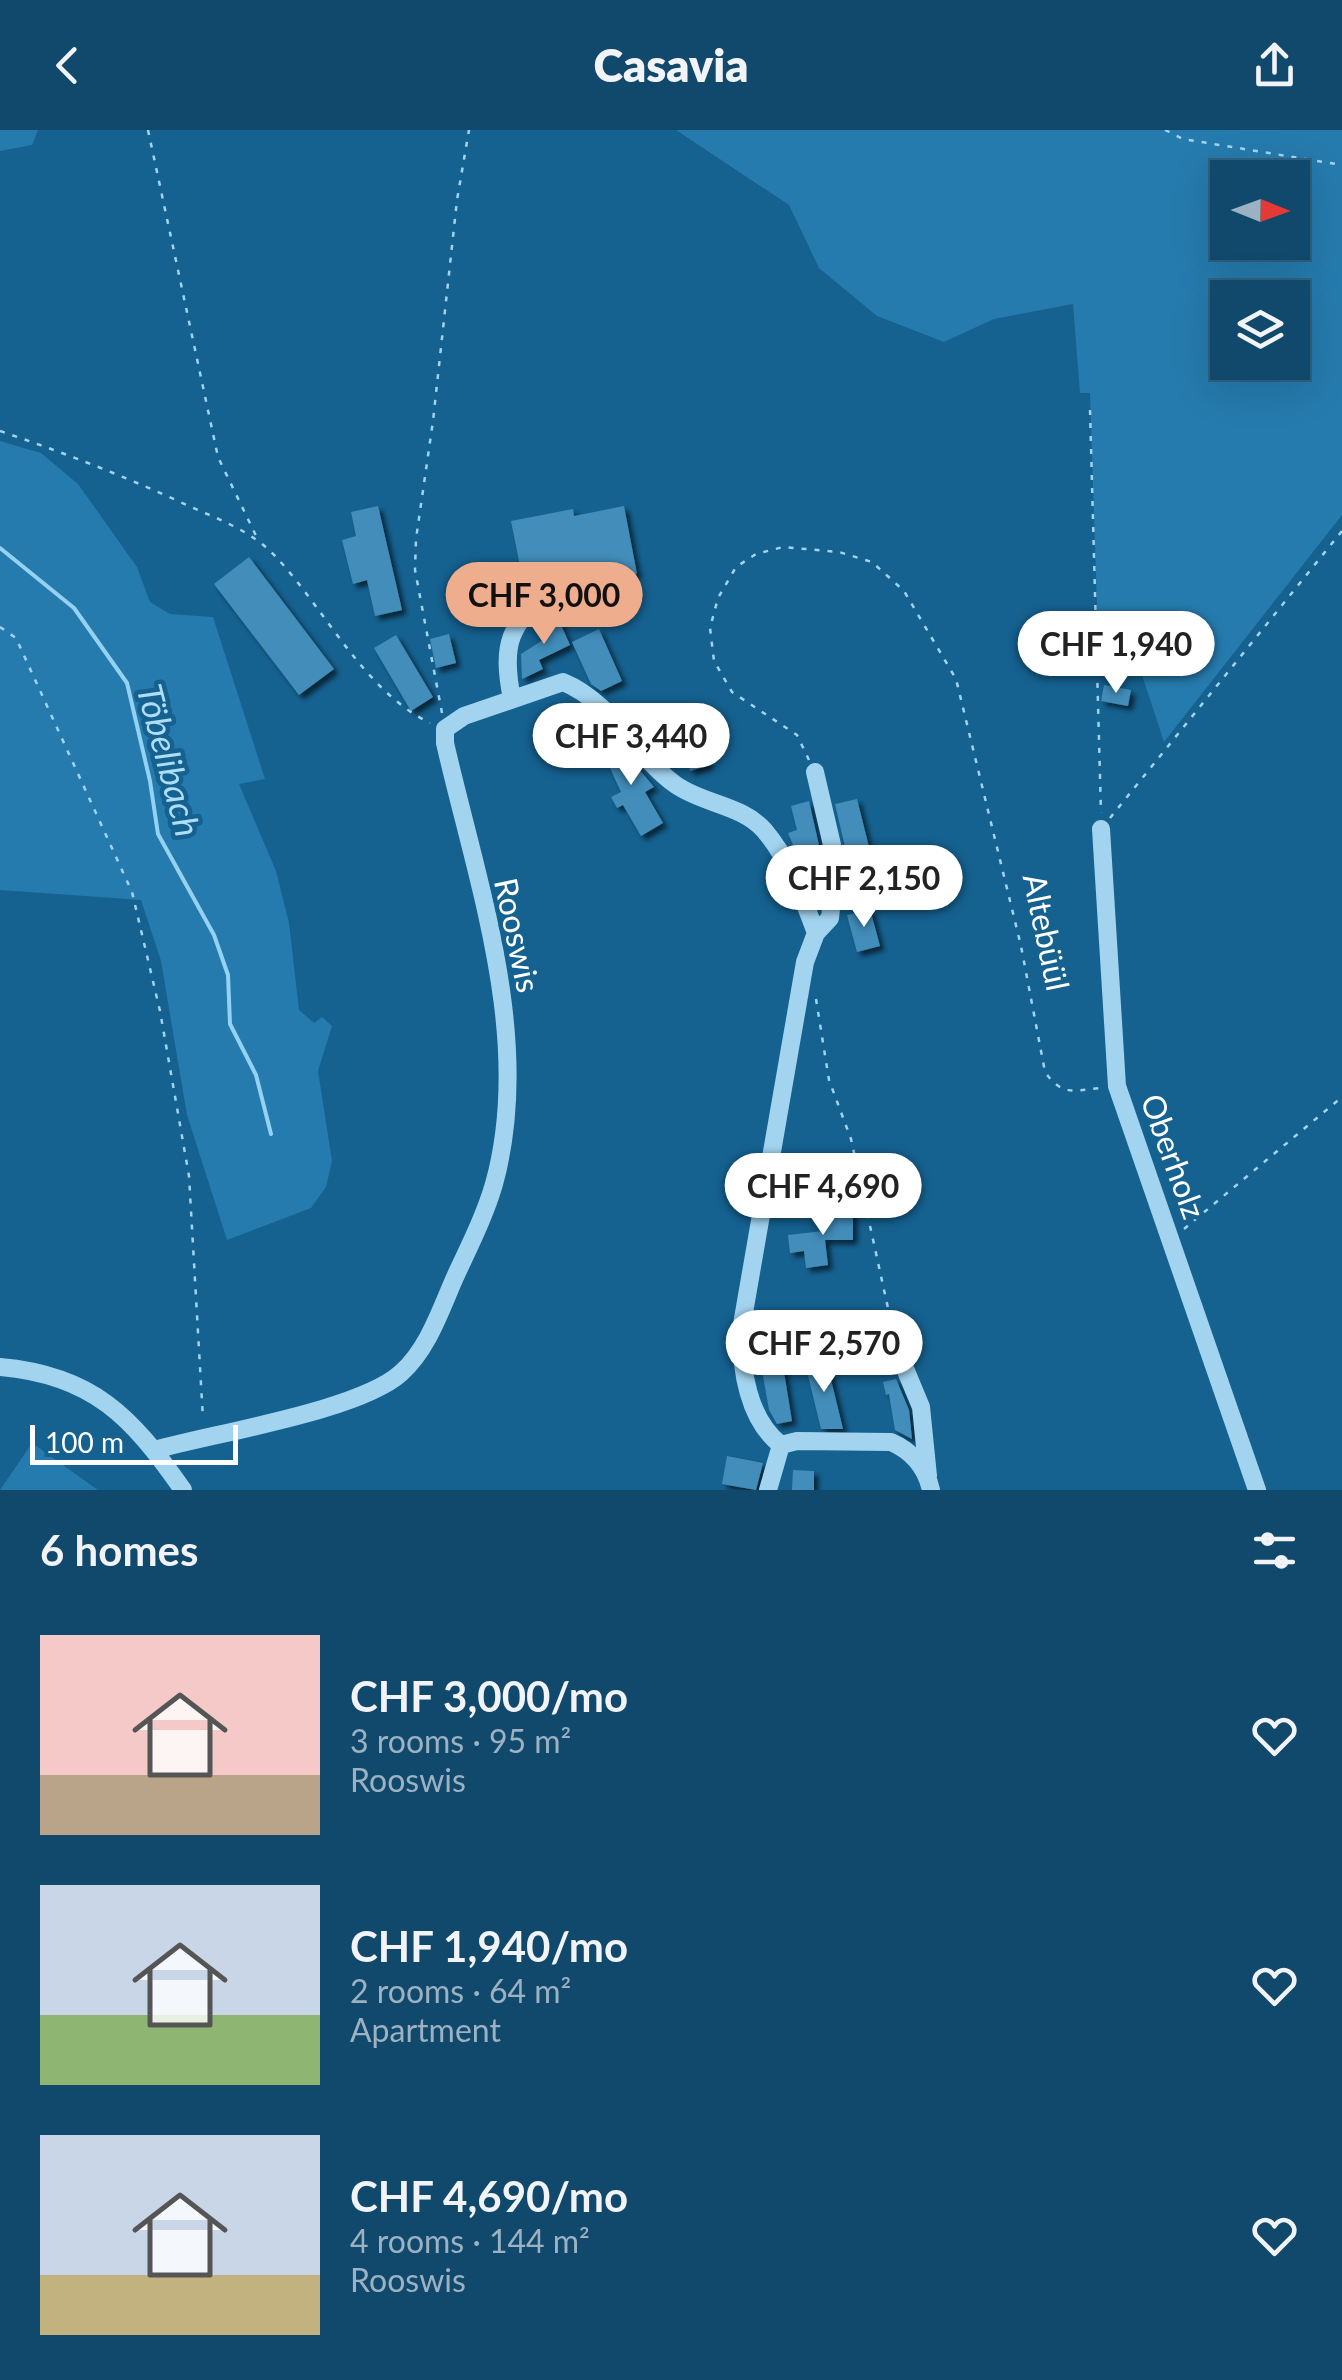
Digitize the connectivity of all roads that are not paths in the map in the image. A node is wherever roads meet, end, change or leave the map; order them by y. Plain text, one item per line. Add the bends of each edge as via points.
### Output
1 (556, 578) dead end
2 (512, 699) junction
3 (815, 772) road end
4 (1101, 829) road end
5 (816, 933) junction
6 (896, 1347) road end
7 (0, 1367) edge
8 (781, 1445) junction
9 (155, 1450) junction
10 (929, 1483) edge
11 (184, 1490) edge
12 (768, 1490) edge
13 (1257, 1490) edge

1 - 2 street via 519,620 505,653
2 - 5 street via 564,682 587,692 672,782 762,828 784,859
2 - 9 street, Rooswis via 444,729 503,996 508,1057 504,1134 486,1212 428,1338 401,1374 373,1390
3 - 5 street via 836,862 830,918
4 - 13 street, Oberholz via 1117,1086
5 - 8 street via 805,962 741,1330 741,1362 766,1434
6 - 10 street via 921,1407
7 - 9 street via 86,1389 114,1406
8 - 10 street via 891,1442 916,1460
8 - 12 street
9 - 11 street

